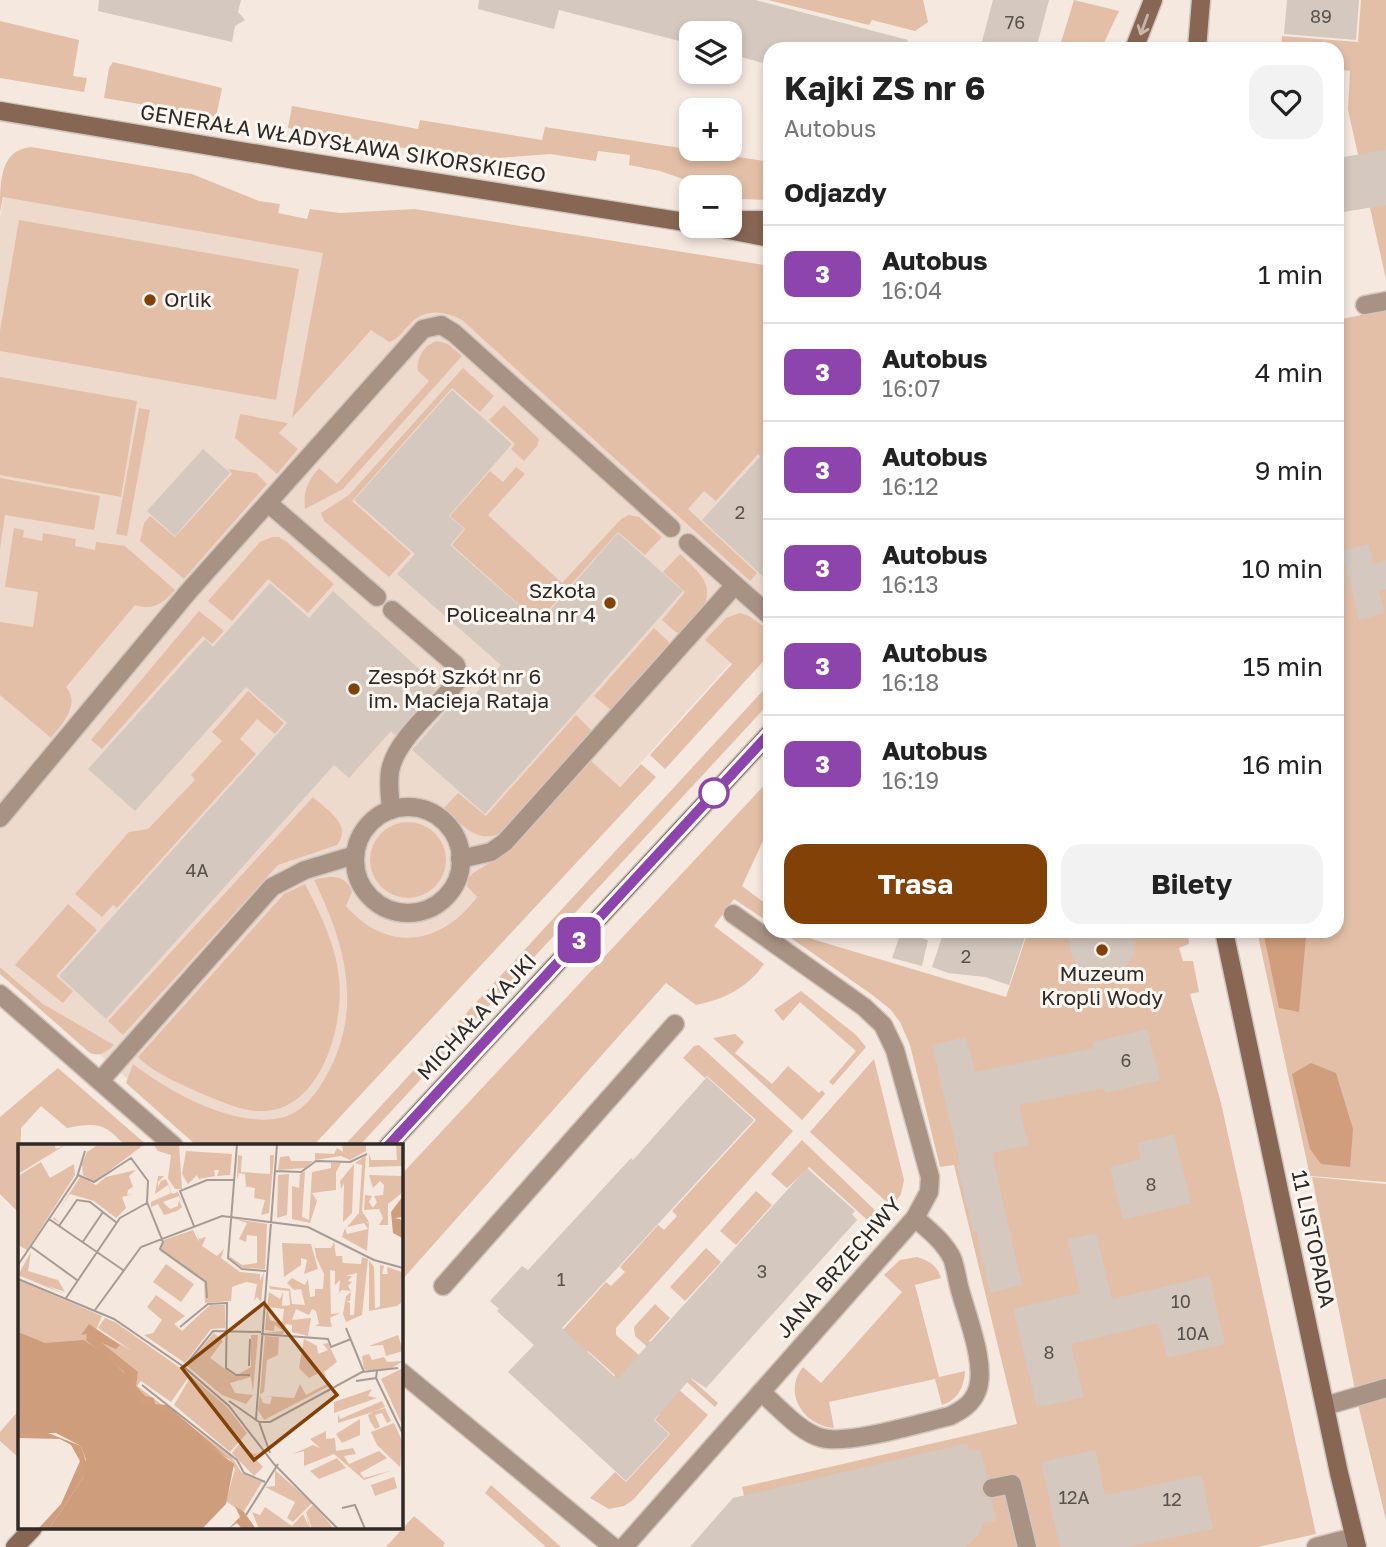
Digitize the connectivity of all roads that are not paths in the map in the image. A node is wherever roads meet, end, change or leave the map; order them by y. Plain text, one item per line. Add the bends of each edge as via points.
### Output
1 (1153, 0) edge
2 (1201, 0) edge
3 (1137, 42) edge
4 (1198, 42) edge
5 (0, 111) edge
6 (679, 220) edge
7 (742, 220) edge
8 (763, 220) edge
9 (742, 233) edge
10 (763, 237) edge
11 (1386, 301) edge
12 (1365, 305) dead end
13 (268, 503) junction
14 (671, 528) dead end
15 (688, 543) dead end
16 (735, 585) junction
17 (377, 597) dead end
18 (763, 609) edge
19 (392, 610) dead end
20 (763, 741) edge
21 (391, 810) junction
22 (0, 818) edge
23 (355, 855) junction
24 (460, 859) junction
25 (733, 914) dead end
26 (763, 935) edge
27 (767, 938) edge
28 (1225, 938) edge
29 (0, 994) edge
30 (675, 1024) dead end
31 (100, 1081) junction
32 (172, 1144) edge
33 (390, 1144) edge
34 (915, 1218) junction
35 (443, 1286) dead end
36 (402, 1373) edge
37 (1386, 1388) edge
38 (761, 1392) junction
39 (1325, 1406) junction
40 (992, 1488) dead end
41 (31, 1530) edge
42 (1355, 1542) edge
43 (15, 1547) edge
44 (613, 1547) edge
45 (624, 1547) edge
46 (1027, 1547) edge
47 (1316, 1547) edge

1 -> 3 street
2 - 4 street
5 - 6 street, GENERAŁA WŁADYSŁAWA SIKORSKIEGO
7 - 8 street
9 - 10 street
11 - 12 street
13 - 14 street via 416,335 441,325
13 - 17 street
13 - 22 street via 180,601
15 - 16 street
16 - 18 street
16 - 24 street via 505,842 491,852
19 - 21 street via 456,665 459,678 393,758
20 - 33 street, MICHAŁA KAJKI
21 - 23 street via 366,827
21 - 24 street via 413,808 435,815 455,836
23 - 24 street via 358,877 369,896 395,912 410,913 425,911 449,894
23 - 31 street via 272,887
25 - 26 street, JANA BRZECHWY
27 - 34 street, JANA BRZECHWY via 883,1025 895,1050 930,1177 929,1192
28 - 39 street, 11 LISTOPADA
29 - 31 street
30 - 35 street
31 - 32 street
34 - 38 street, JANA BRZECHWY
34 - 38 street via 936,1235 951,1258 980,1375 973,1400 950,1416 848,1439 822,1438 803,1428
36 - 44 street
37 - 39 street
38 - 45 street, JANA BRZECHWY
39 - 42 street, 11 LISTOPADA
40 - 46 street via 1012,1485
41 - 43 street
42 - 47 street

